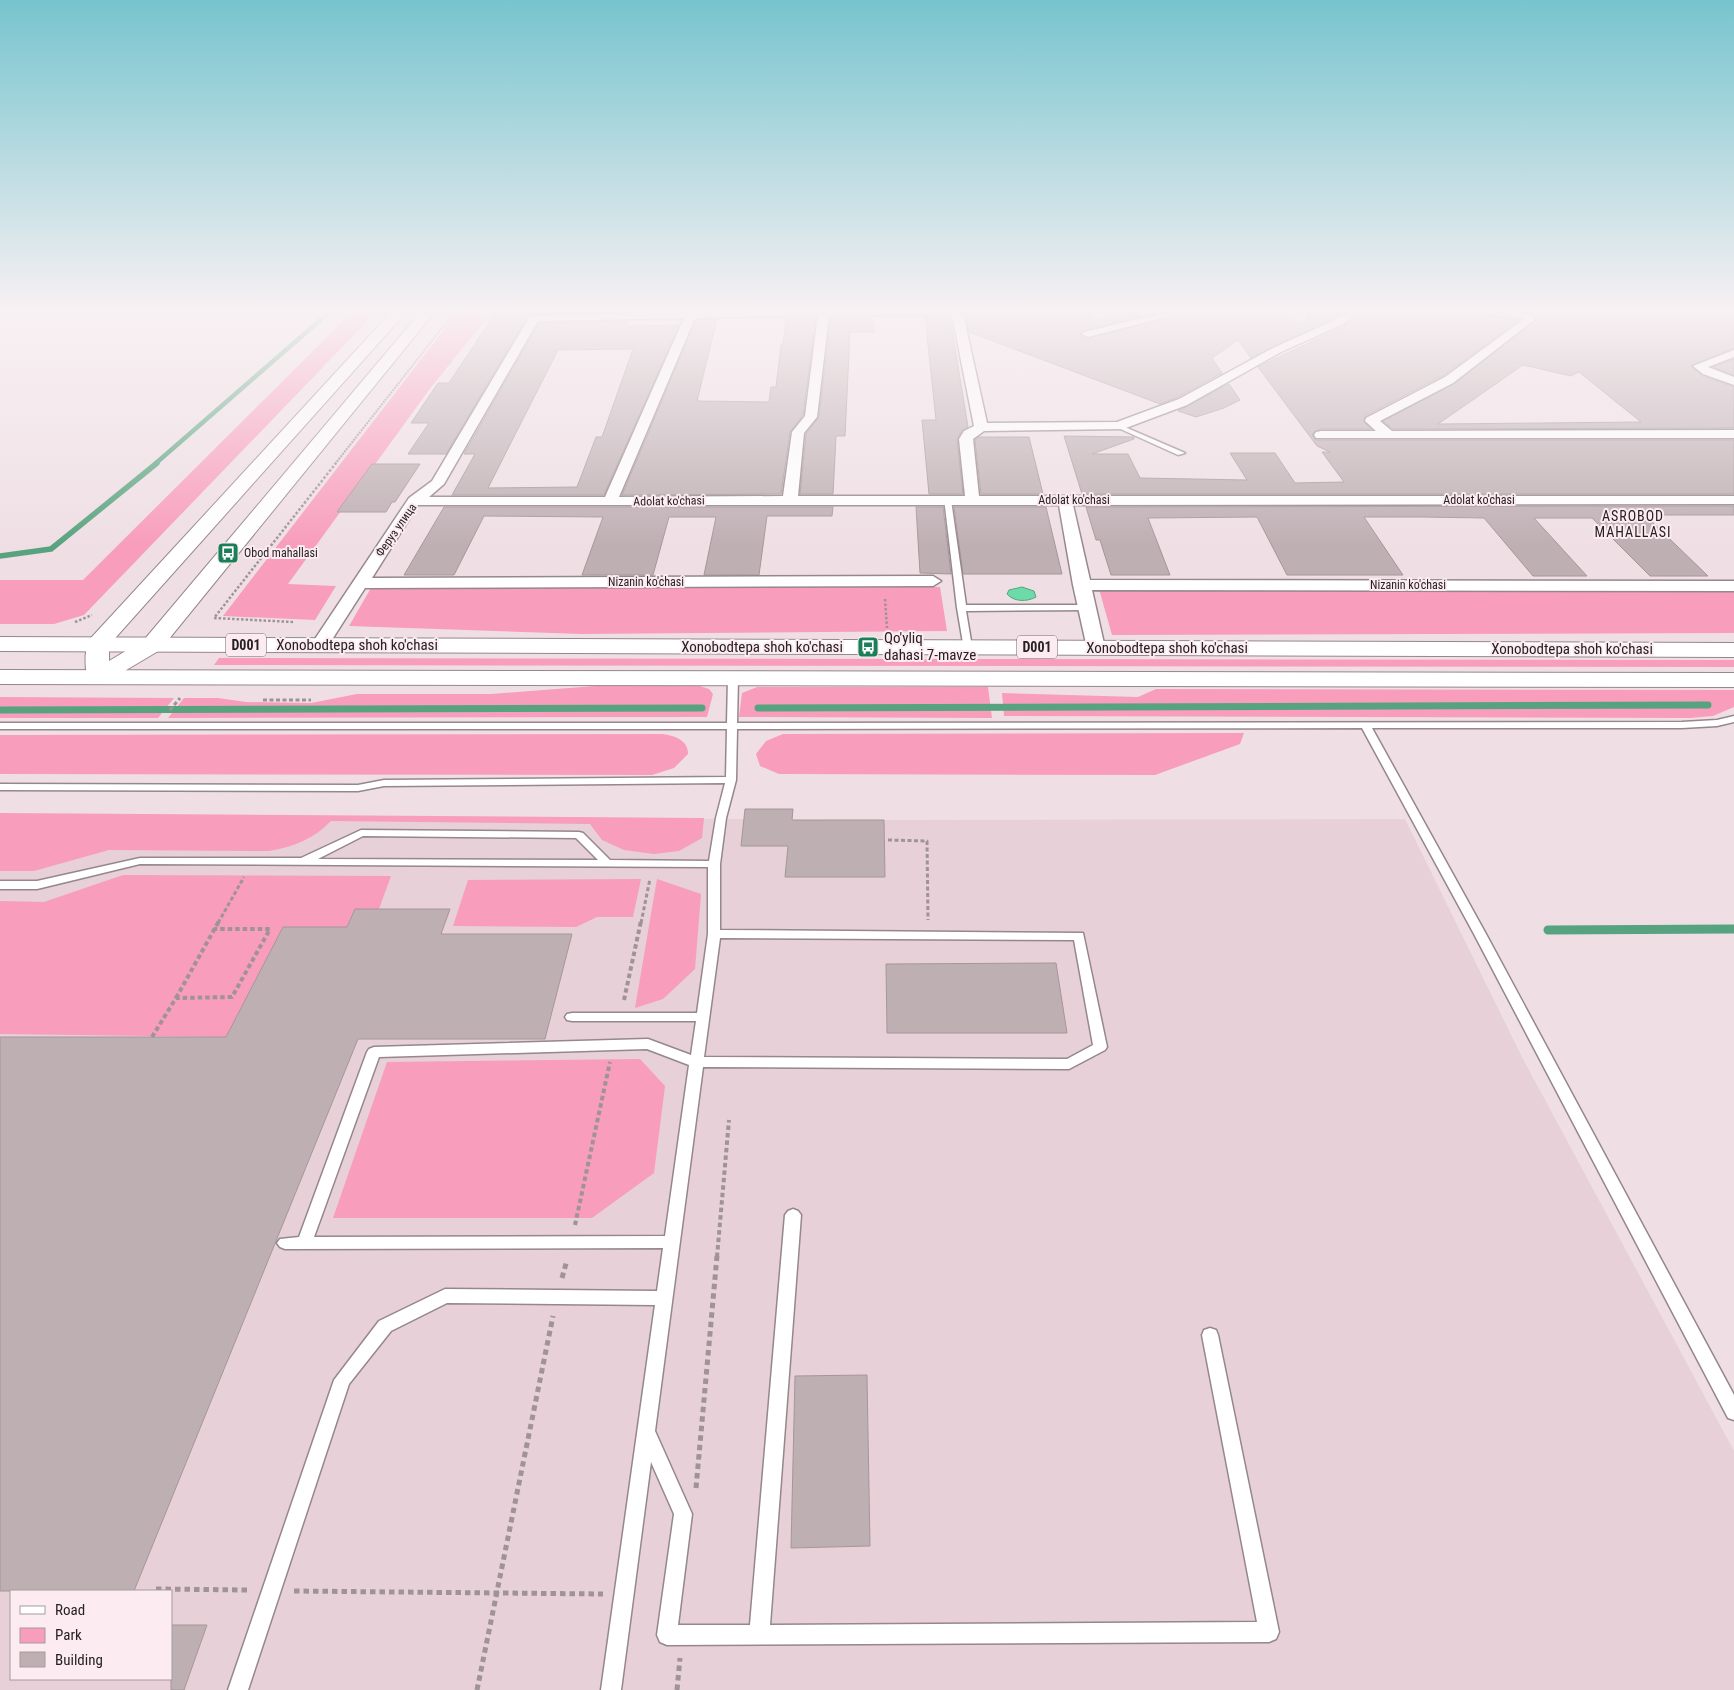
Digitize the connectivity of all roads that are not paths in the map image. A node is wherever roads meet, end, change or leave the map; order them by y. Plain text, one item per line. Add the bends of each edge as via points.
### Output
1 (330, 388) edge
2 (365, 388) edge
3 (492, 388) edge
4 (659, 388) edge
5 (814, 388) edge
6 (975, 388) edge
7 (1209, 388) edge
8 (1434, 388) edge
9 (1118, 426) junction
10 (981, 427) junction
11 (1734, 434) edge
12 (1321, 435) dead end
13 (1389, 435) junction
14 (1181, 453) dead end
15 (790, 500) junction
16 (947, 500) junction
17 (972, 500) junction
18 (1065, 500) junction
19 (1734, 500) edge
20 (414, 501) junction
21 (610, 501) junction
22 (933, 581) dead end
23 (359, 583) junction
24 (1081, 585) junction
25 (1734, 586) edge
26 (961, 608) junction
27 (1087, 608) junction
28 (0, 644) edge
29 (98, 644) junction
30 (152, 644) junction
31 (320, 645) junction
32 (968, 647) junction
33 (1096, 648) junction
34 (1734, 650) edge
35 (0, 677) edge
36 (98, 677) junction
37 (733, 678) junction
38 (1734, 680) edge
39 (1734, 719) edge
40 (1365, 724) junction
41 (731, 725) junction
42 (0, 726) edge
43 (731, 780) junction
44 (0, 787) edge
45 (302, 862) junction
46 (608, 864) junction
47 (714, 864) junction
48 (0, 885) edge
49 (714, 934) junction
50 (572, 1017) dead end
51 (702, 1017) junction
52 (696, 1062) junction
53 (793, 1215) dead end
54 (672, 1242) junction
55 (285, 1243) dead end
56 (304, 1243) junction
57 (664, 1298) junction
58 (1210, 1335) dead end
59 (1734, 1412) edge
60 (646, 1431) junction
61 (759, 1634) junction
62 (238, 1690) edge
63 (611, 1690) edge

1 - 29 main road
2 - 30 main road
3 - 20 street, Феруз улица via 437,484
4 - 21 street
5 - 15 street via 810,417 798,432
6 - 10 street
7 - 9 street via 1184,402
8 - 13 street via 1371,421
9 - 10 street
9 - 14 lane
10 - 17 street via 966,439
11 - 13 street
12 - 13 street
15 - 16 street, Adolat ko'chasi
15 - 21 street, Adolat ko'chasi
16 - 17 street, Adolat ko'chasi
16 - 26 lane
17 - 18 street, Adolat ko'chasi
18 - 19 street, Adolat ko'chasi
18 - 24 street
20 - 21 street, Adolat ko'chasi
20 - 23 street, Феруз улица
22 - 23 street, Nizanin ko'chasi
23 - 31 street, Феруз улица
24 - 25 street, Nizanin ko'chasi
24 - 27 street
26 - 27 lane
26 - 32 lane
27 - 33 street
28 - 29 main road, Xonobodtepa shoh ko'chasi / D001
29 - 30 main road, Xonobodtepa shoh ko'chasi / D001
29 - 36 main road
30 - 31 main road, Xonobodtepa shoh ko'chasi / D001
30 - 36 main road
31 - 32 main road, Xonobodtepa shoh ko'chasi / D001
32 - 33 main road, Xonobodtepa shoh ko'chasi / D001
33 - 34 main road, Xonobodtepa shoh ko'chasi / D001
35 - 36 main road, Xonobodtepa shoh ko'chasi / D001
36 - 37 main road, Xonobodtepa shoh ko'chasi / D001
37 - 38 main road, Xonobodtepa shoh ko'chasi / D001
37 - 41 lane
39 - 40 lane via 1682,725
40 - 41 lane
40 - 59 lane
41 - 42 lane
41 - 43 lane
43 - 44 lane via 384,783 358,788
43 - 47 lane
45 - 46 lane
45 - 46 lane via 361,833 578,835
45 - 48 lane via 140,861 37,885
46 - 47 lane
47 - 49 lane
49 - 51 lane
49 - 52 lane via 1079,936 1100,1047 1069,1064
50 - 51 lane
51 - 52 lane
52 - 54 lane
52 - 56 lane via 648,1044 374,1052
53 - 61 lane
54 - 56 lane
54 - 57 lane
55 - 56 lane
57 - 60 lane
57 - 62 lane via 445,1296 385,1326 342,1380
58 - 61 lane via 1269,1632
60 - 61 lane via 682,1514 667,1635
60 - 63 lane

